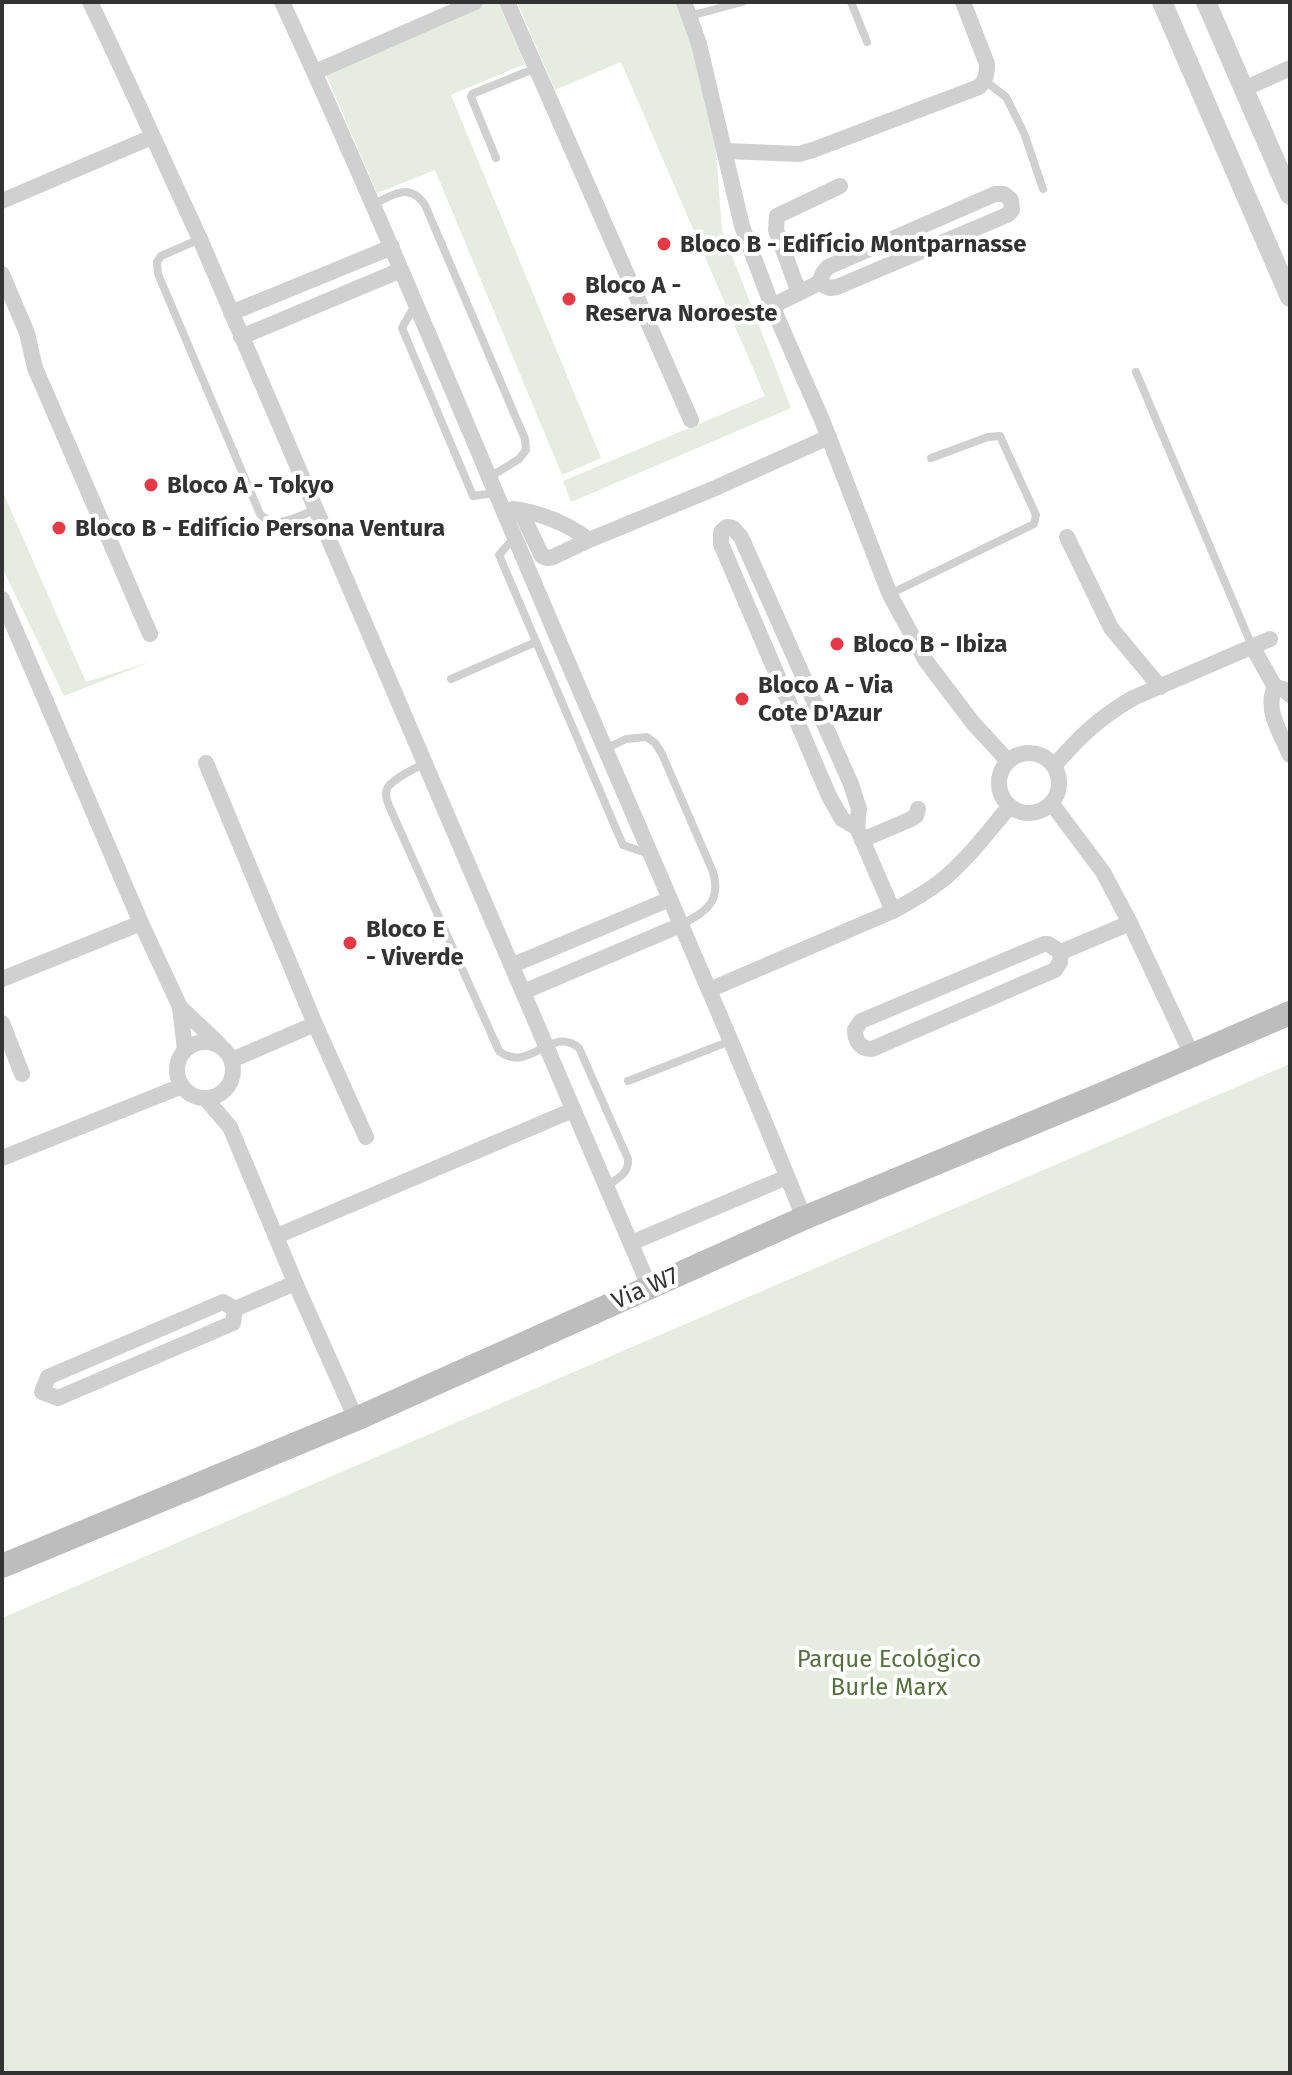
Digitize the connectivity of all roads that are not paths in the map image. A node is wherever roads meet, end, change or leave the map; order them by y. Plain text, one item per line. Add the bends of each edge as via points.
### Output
1 (90, 2) edge
2 (282, 2) edge
3 (475, 2) edge
4 (507, 2) edge
5 (742, 2) edge
6 (851, 2) edge
7 (963, 2) edge
8 (1162, 2) edge
9 (1206, 2) edge
10 (686, 9) edge
11 (867, 42) dead end
12 (536, 68) junction
13 (1290, 68) edge
14 (315, 72) junction
15 (985, 81) junction
16 (1244, 89) junction
17 (152, 137) junction
18 (725, 151) junction
19 (496, 158) dead end
20 (840, 186) dead end
21 (1043, 189) dead end
22 (1290, 195) edge
23 (2, 201) edge
24 (373, 204) junction
25 (200, 239) junction
26 (392, 247) junction
27 (401, 270) junction
28 (2, 274) edge
29 (819, 283) junction
30 (799, 293) junction
31 (1290, 297) edge
32 (416, 303) junction
33 (772, 306) junction
34 (231, 313) junction
35 (241, 337) junction
36 (1136, 372) dead end
37 (691, 420) dead end
38 (829, 437) junction
39 (931, 458) dead end
40 (496, 493) junction
41 (315, 510) junction
42 (520, 510) junction
43 (1067, 537) dead end
44 (514, 538) junction
45 (589, 540) junction
46 (890, 595) junction
47 (2, 599) edge
48 (9, 632) edge
49 (150, 634) dead end
50 (1270, 639) dead end
51 (536, 642) junction
52 (1252, 646) junction
53 (451, 679) dead end
54 (1160, 687) junction
55 (1283, 691) edge
56 (605, 749) junction
57 (1290, 755) edge
58 (1008, 761) junction
59 (426, 762) junction
60 (206, 763) dead end
61 (1054, 766) junction
62 (1052, 804) junction
63 (1009, 807) junction
64 (918, 809) dead end
65 (860, 834) junction
66 (650, 854) junction
67 (670, 899) junction
68 (893, 911) junction
69 (141, 923) junction
70 (1130, 923) junction
71 (681, 925) junction
72 (1061, 952) junction
73 (513, 965) junction
74 (2, 979) edge
75 (709, 990) junction
76 (523, 992) junction
77 (180, 1007) junction
78 (1290, 1013) edge
79 (2, 1023) edge
80 (315, 1024) junction
81 (730, 1041) junction
82 (220, 1045) junction
83 (546, 1046) junction
84 (185, 1050) junction
85 (1192, 1055) junction
86 (232, 1060) junction
87 (22, 1074) dead end
88 (628, 1081) dead end
89 (231, 1082) junction
90 (182, 1086) junction
91 (205, 1098) junction
92 (573, 1110) junction
93 (230, 1127) junction
94 (366, 1137) dead end
95 (2, 1158) edge
96 (787, 1177) junction
97 (607, 1186) junction
98 (804, 1218) junction
99 (277, 1236) junction
100 (631, 1243) junction
101 (295, 1283) junction
102 (649, 1286) junction
103 (235, 1309) junction
104 (356, 1419) junction
105 (2, 1566) edge

1 - 17 street
2 - 14 street
3 - 14 street
4 - 12 street
5 - 10 lane
6 - 11 lane
7 - 15 street via 987,64
8 - 31 street
9 - 16 street
10 - 18 street
12 - 19 lane via 472,94
12 - 37 street
13 - 16 street
14 - 24 street
15 - 18 street via 799,154
15 - 21 lane via 1006,97
16 - 22 street
17 - 23 street
17 - 25 street
18 - 33 street via 742,226
20 - 30 street via 777,216 776,230
24 - 26 street
24 - 40 lane via 405,191 414,192 425,205 525,439 526,450
25 - 34 street
25 - 41 lane via 161,256 158,274 260,514 282,523
26 - 27 street
26 - 34 street
27 - 32 street
27 - 35 street
28 - 49 street via 27,333 35,368
29 - 29 street via 837,287 992,221 1012,210 1011,200 995,194 967,206 828,267
29 - 30 street
30 - 33 street
32 - 40 street
32 - 40 lane via 402,328 473,496
33 - 38 street
34 - 35 street
35 - 41 street
36 - 52 lane
38 - 45 street
38 - 46 street
39 - 46 lane via 1000,436 1036,515 1034,524
40 - 42 street
40 - 44 street
41 - 59 street
42 - 45 street via 564,524
42 - 45 street via 542,556 553,557
43 - 54 street via 1111,628
44 - 51 lane via 499,555
44 - 56 street
46 - 58 street via 926,661
47 - 48 street
48 - 69 street
50 - 52 street
51 - 53 lane
51 - 66 lane via 623,845
52 - 54 street
52 - 55 street
54 - 61 street via 1094,723
55 - 57 street via 1272,694 1272,712
56 - 66 street
56 - 71 lane via 637,737 655,743 713,872 715,897 699,916
58 - 61 street via 1032,753
58 - 63 street via 999,789
59 - 73 street
59 - 83 lane via 387,788 390,808 499,1051 519,1059
60 - 80 street
61 - 62 street via 1059,789
62 - 63 street via 1031,814
62 - 70 street via 1103,872
63 - 68 street via 941,881
64 - 65 street via 909,820
65 - 65 street via 859,809 841,759 741,537 727,527 721,544 817,771 842,819
65 - 68 street
66 - 67 street
67 - 71 street
67 - 73 street
68 - 75 street
69 - 74 street
69 - 77 street
70 - 72 street
70 - 85 street
71 - 75 street
71 - 76 street
72 - 72 street via 1044,944 861,1021 855,1030 857,1042 872,1049 1055,970
73 - 76 street
75 - 81 street
76 - 83 street
77 - 82 street
77 - 84 street
78 - 85 main road, Via W7
79 - 87 street
80 - 86 street
80 - 94 street
81 - 88 lane
81 - 96 street
82 - 84 street via 202,1041
82 - 86 street
83 - 92 street
83 - 97 lane via 565,1041 579,1048 622,1145 628,1167
84 - 90 street via 177,1068
85 - 98 main road, Via W7
86 - 89 street
89 - 91 street via 221,1094
89 - 93 street
90 - 91 street
90 - 95 street
91 - 93 street
92 - 97 street
92 - 99 street
93 - 99 street
96 - 98 street
96 - 100 street
97 - 100 street
98 - 102 main road, Via W7
99 - 101 street
100 - 102 street
101 - 103 street
101 - 104 street
102 - 104 main road, Via W7
103 - 103 street via 223,1302 48,1377 42,1392 58,1398 233,1323
104 - 105 main road, Via W7

